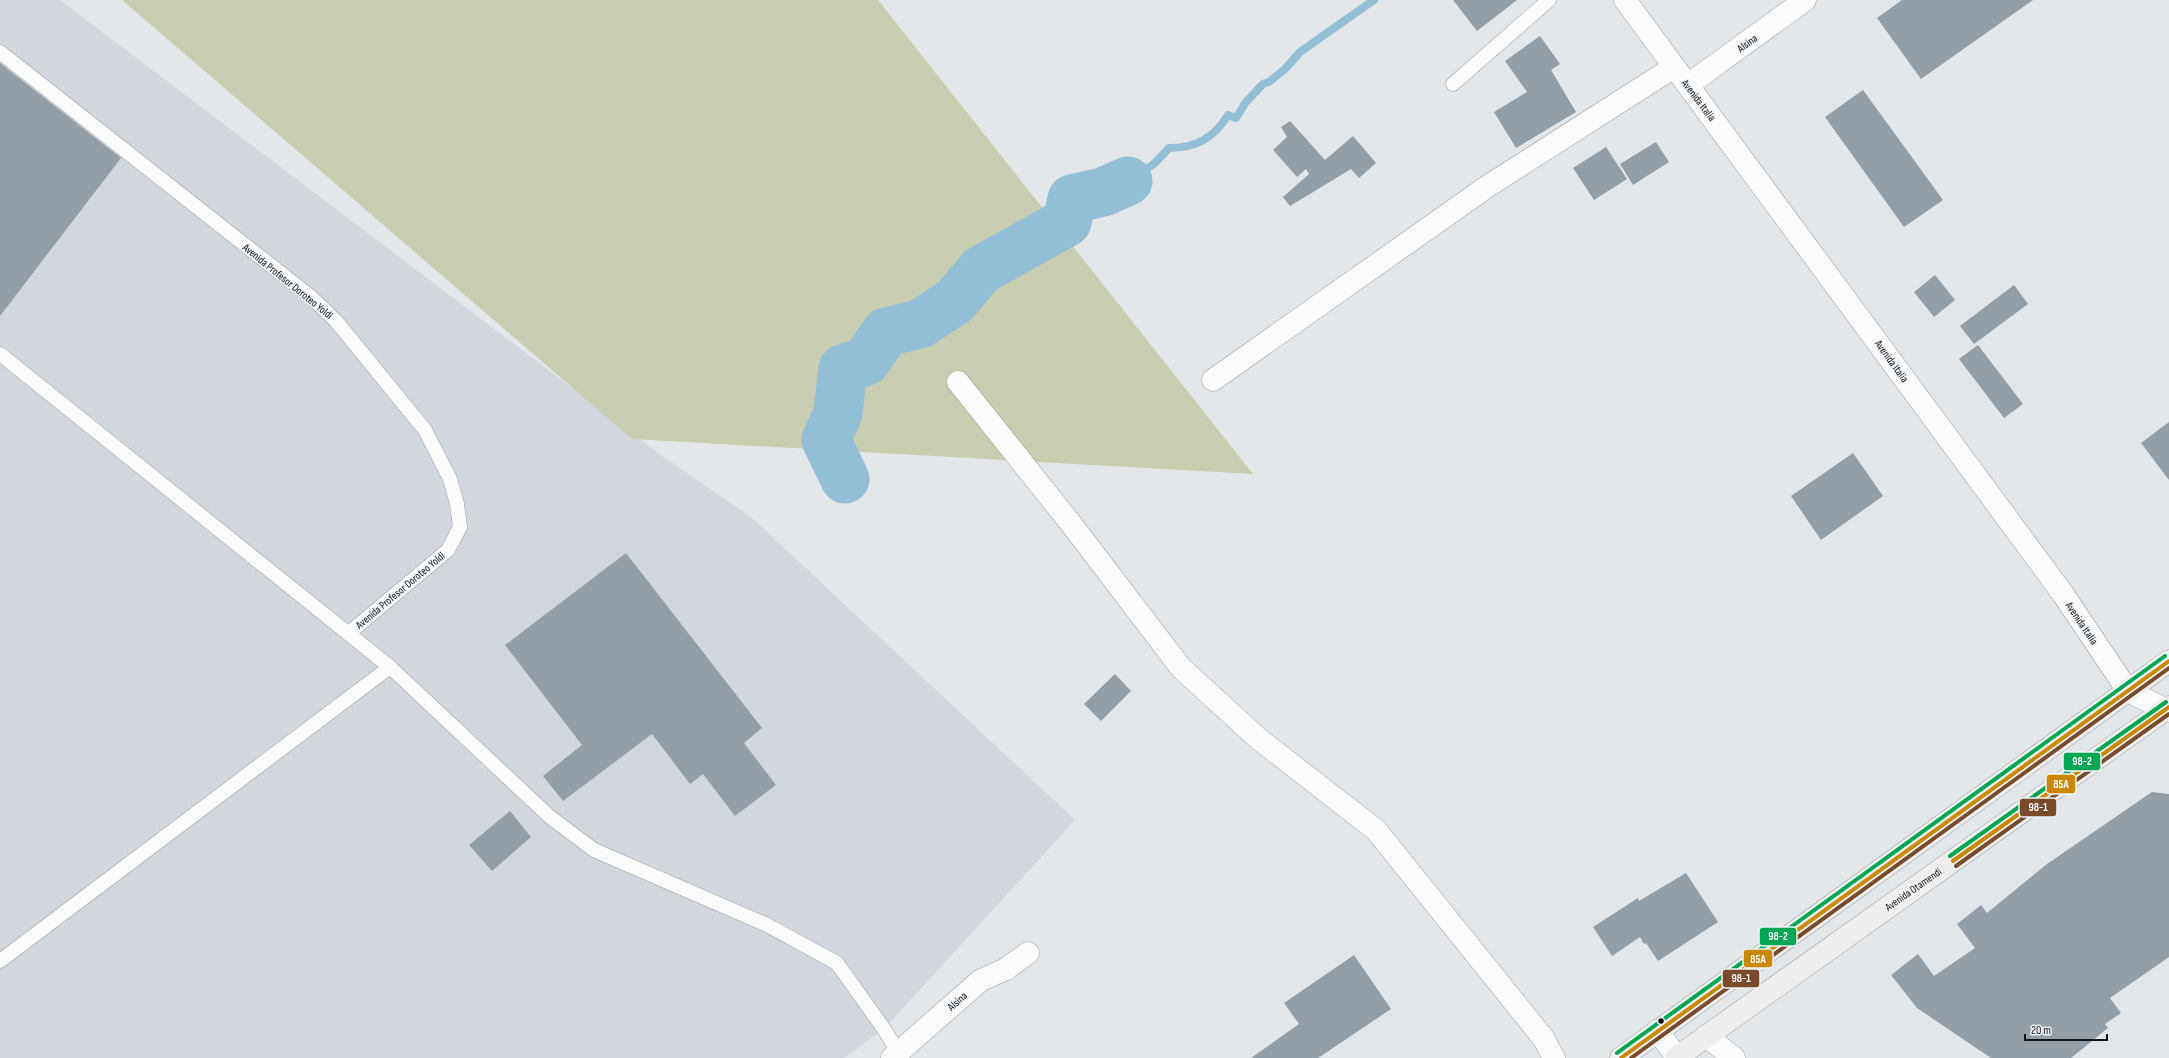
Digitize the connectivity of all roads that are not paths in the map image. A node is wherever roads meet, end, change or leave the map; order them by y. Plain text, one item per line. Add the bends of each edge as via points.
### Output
1 (1549, 0) edge
2 (1625, 0) edge
3 (1805, 0) edge
4 (0, 52) edge
5 (1674, 67) junction
6 (1452, 84) dead end
7 (1688, 85) junction
8 (0, 354) edge
9 (1213, 380) dead end
10 (958, 382) dead end
11 (349, 633) junction
12 (2169, 661) edge
13 (390, 667) junction
14 (2128, 691) junction
15 (2168, 709) edge
16 (1028, 953) dead end
17 (0, 961) edge
18 (1704, 997) junction
19 (1726, 1022) junction
20 (1657, 1031) junction
21 (1706, 1036) junction
22 (898, 1056) edge
23 (1554, 1058) edge
24 (1620, 1058) edge
25 (1677, 1058) edge
26 (1734, 1058) edge

1 - 6 lane
2 - 5 street, Avenida Italia
3 - 7 street, Alsina
4 - 11 lane, Avenida Profesor Doroteo Yoldi via 311,297 336,320 425,430 450,478 460,527 448,550
5 - 7 street, Avenida Italia
5 - 9 street via 1488,186
7 - 14 street, Avenida Italia via 2063,594
8 - 11 lane
10 - 23 street via 1113,577 1181,668 1260,740 1376,830 1544,1039
11 - 13 lane
12 - 14 main road
13 - 17 lane
13 - 22 lane via 550,817 594,850 765,924 837,962 884,1028
14 - 15 street
14 - 18 main road
15 - 19 main road, Avenida Otamendi
16 - 22 street, Alsina via 1006,969 981,980
18 - 19 main road
18 - 20 main road
19 - 21 main road, Avenida Otamendi
20 - 24 main road
20 - 25 street
21 - 25 main road, Avenida Otamendi
21 - 26 street

